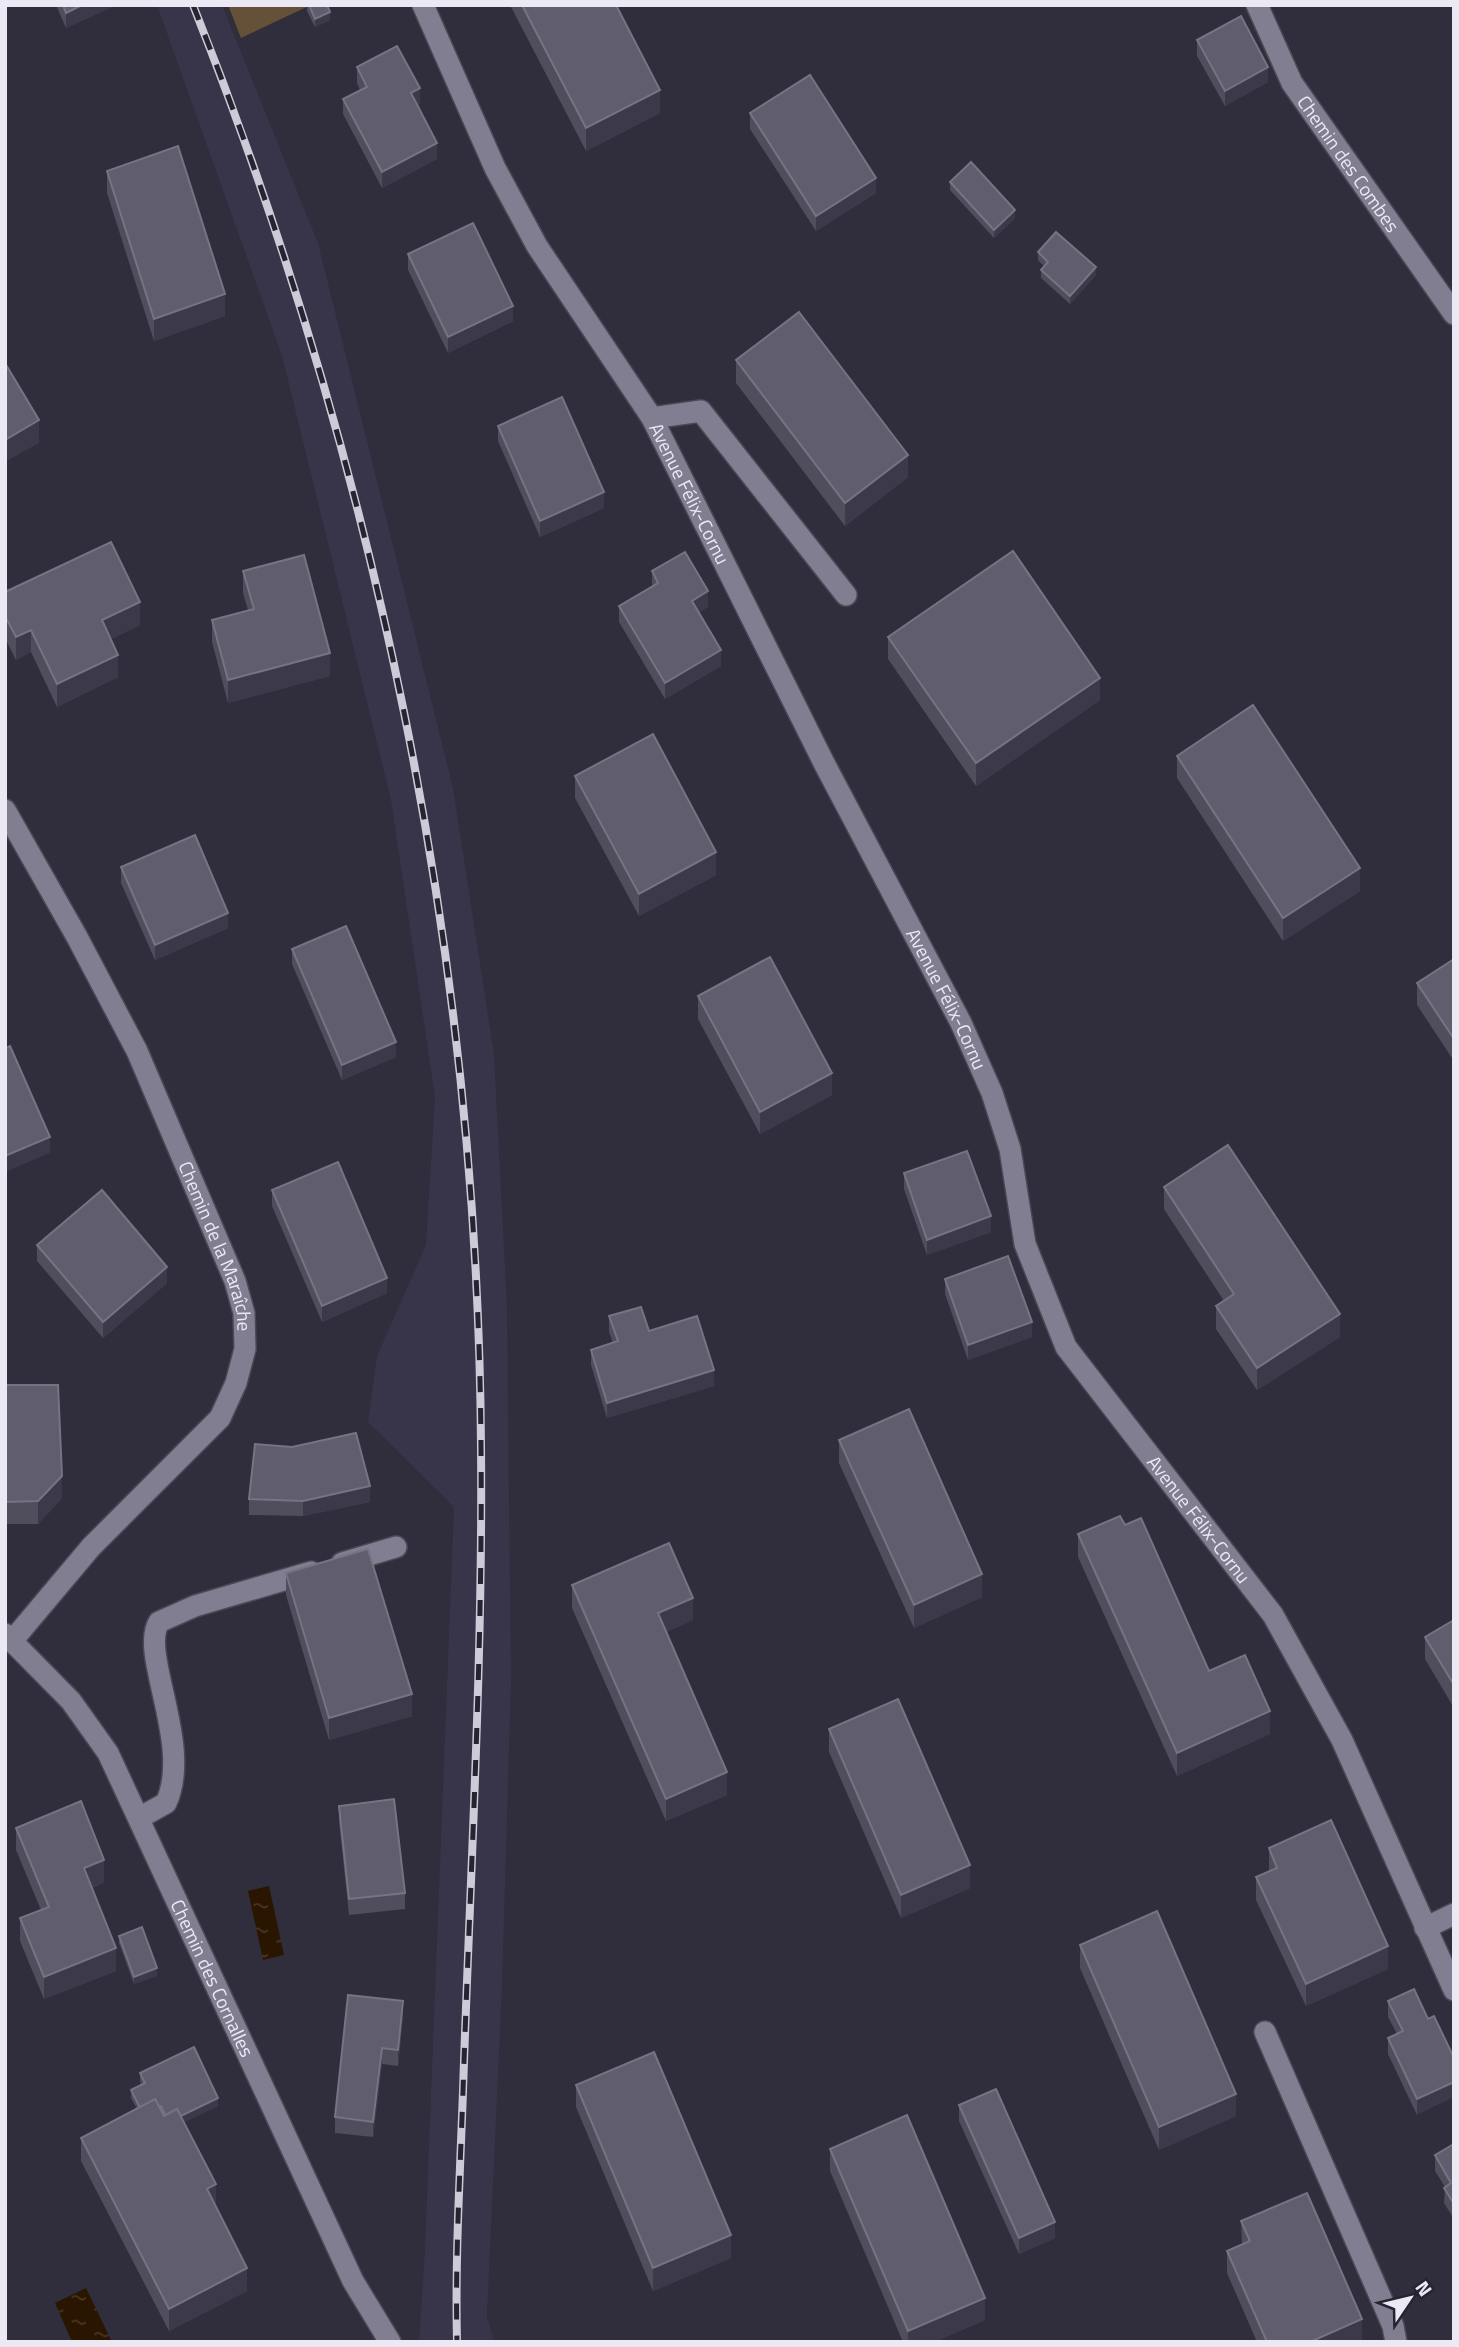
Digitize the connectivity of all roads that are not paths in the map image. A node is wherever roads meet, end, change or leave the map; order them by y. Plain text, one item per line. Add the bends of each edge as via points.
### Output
1 (423, 5) edge
2 (1256, 5) edge
3 (1454, 314) edge
4 (652, 418) junction
5 (846, 595) dead end
6 (5, 810) edge
7 (396, 1547) dead end
8 (8, 1637) edge
9 (141, 1817) junction
10 (1454, 1914) edge
11 (1425, 1928) junction
12 (1454, 1990) edge
13 (1265, 2032) dead end
14 (389, 2342) edge
15 (1396, 2342) edge

1 - 4 street, Avenue Félix-Cornu via 495,168 537,246
2 - 3 street, Chemin des Combes via 1292,83
4 - 5 street via 701,411
4 - 11 street, Avenue Félix-Cornu via 824,763 961,1023 992,1093 1010,1149 1025,1244 1066,1347 1273,1615 1342,1740
6 - 8 street, Chemin de la Maraîche via 137,1051 235,1281 244,1312 246,1349 220,1418
7 - 9 street via 195,1606 159,1622 153,1640 176,1764 166,1803
8 - 9 street, Chemin des Cornalles via 94,1731
9 - 14 street, Chemin des Cornalles via 353,2281
10 - 11 street
11 - 12 street, Avenue Félix-Cornu
13 - 15 street

